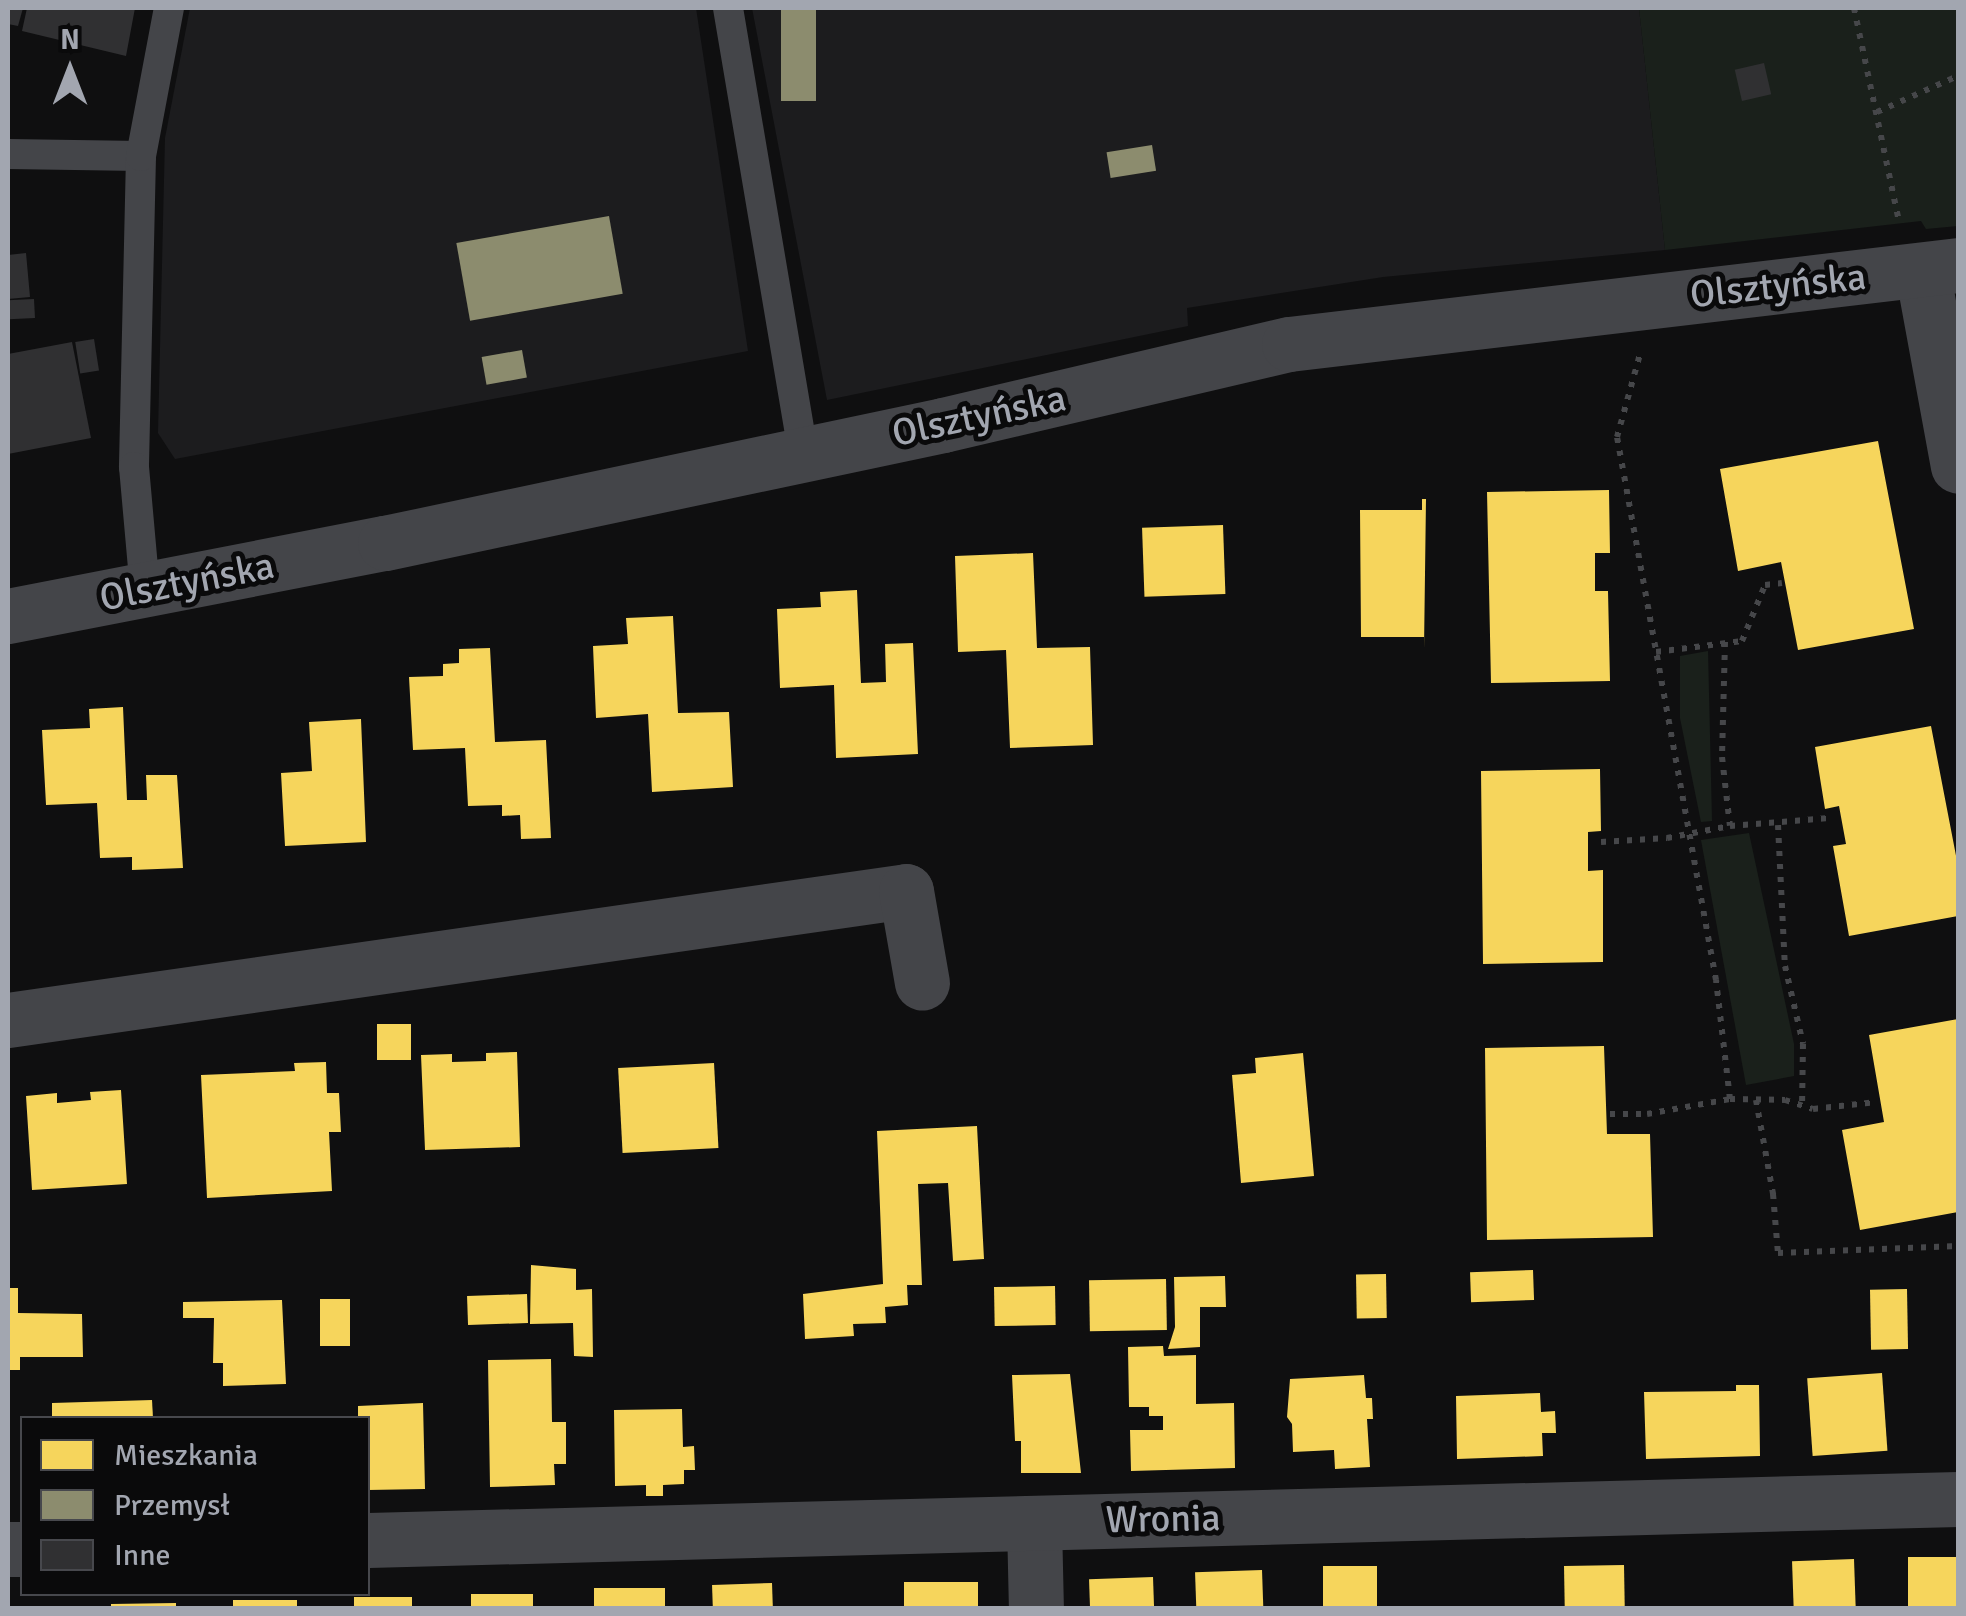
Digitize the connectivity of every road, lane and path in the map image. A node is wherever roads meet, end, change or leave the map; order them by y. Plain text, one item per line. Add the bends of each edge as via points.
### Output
1 (169, 8) edge
2 (728, 8) edge
3 (1854, 8) edge
4 (1958, 76) edge
5 (1877, 112) junction
6 (8, 154) edge
7 (141, 156) junction
8 (1927, 253) edge
9 (1641, 348) dead end
10 (803, 452) junction
11 (1958, 466) edge
12 (1782, 583) dead end
13 (145, 591) junction
14 (8, 616) edge
15 (1725, 642) junction
16 (1656, 652) junction
17 (1829, 818) dead end
18 (1778, 825) junction
19 (1730, 826) junction
20 (1688, 833) junction
21 (1601, 842) dead end
22 (922, 982) dead end
23 (8, 1020) edge
24 (1730, 1099) junction
25 (1756, 1100) junction
26 (1877, 1102) dead end
27 (1802, 1106) junction
28 (1610, 1114) dead end
29 (1958, 1246) edge
30 (1958, 1499) edge
31 (1034, 1523) junction
32 (370, 1540) edge
33 (1036, 1608) edge

1 - 7 lane
2 - 10 lane
3 - 5 path
4 - 5 path
5 - 8 path
6 - 7 lane
7 - 13 lane via 134,467
8 - 10 street, Olsztyńska via 1289,344
8 - 11 street
9 - 16 path via 1617,437
10 - 13 street, Olsztyńska
12 - 15 path via 1765,586 1742,641
13 - 14 street, Olsztyńska
15 - 16 path
15 - 19 path via 1722,757
16 - 20 path
17 - 18 path
18 - 19 path
18 - 27 path via 1785,966 1803,1044
19 - 20 path
20 - 21 path
20 - 24 path
22 - 23 street via 906,891
24 - 25 path
24 - 28 path
25 - 27 path
25 - 29 path via 1778,1253
26 - 27 path
30 - 31 street, Wronia
31 - 32 street, Wronia
31 - 33 street

